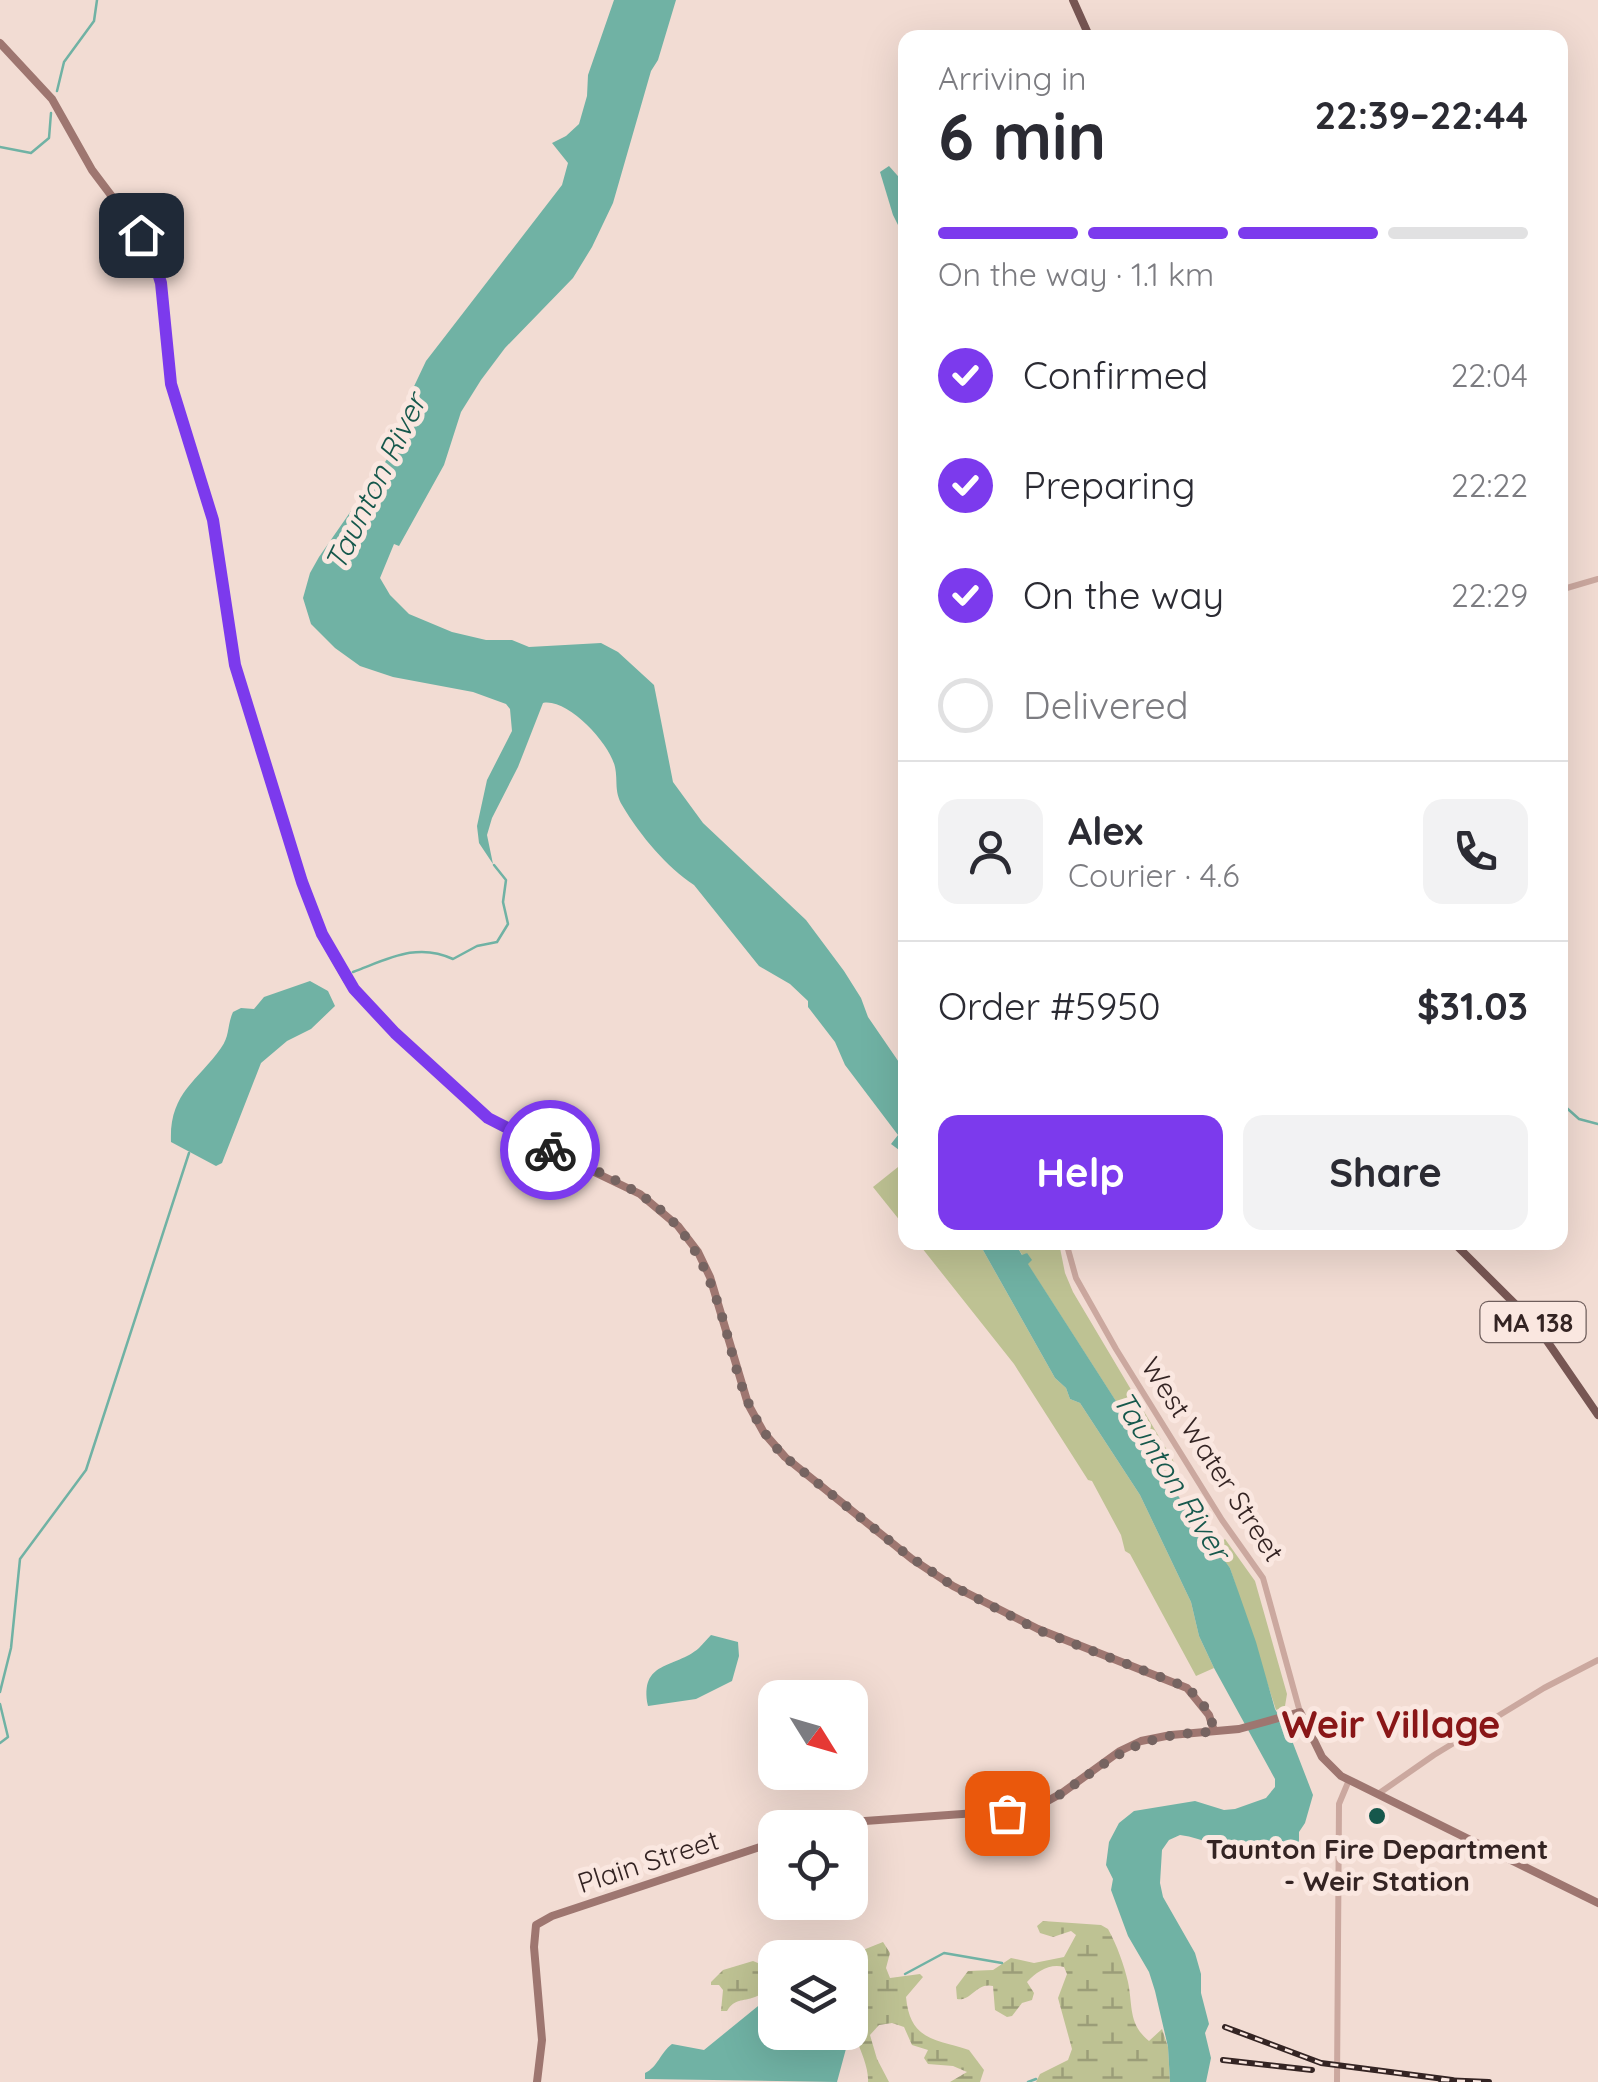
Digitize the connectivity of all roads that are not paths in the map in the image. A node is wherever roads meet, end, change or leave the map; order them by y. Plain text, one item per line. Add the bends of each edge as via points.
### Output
1 (1073, 0) edge
2 (1086, 30) edge
3 (0, 43) edge
4 (1598, 579) edge
5 (1568, 588) edge
6 (1068, 1250) edge
7 (1461, 1250) edge
8 (1598, 1415) edge
9 (1598, 1660) edge
10 (1300, 1712) junction
11 (1209, 1732) junction
12 (1348, 1780) junction
13 (1377, 1795) junction
14 (868, 1821) edge
15 (758, 1848) edge
16 (1598, 1902) edge
17 (538, 2082) edge
18 (1337, 2082) edge

1 - 2 main road
3 - 11 main road via 47,91 154,260 171,384 213,520 238,677 312,910 354,989 493,1121 632,1189 678,1226 710,1277 748,1404 770,1442 793,1464 953,1586 1038,1630 1181,1684 1211,1718
4 - 5 street
6 - 10 street, West Water Street via 1076,1278 1116,1349 1265,1582
7 - 8 main road, MA 138 via 1536,1325
9 - 13 street
10 - 11 main road
10 - 12 main road, West Water Street via 1324,1760
11 - 14 main road via 1133,1745 1026,1811
12 - 13 main road, West Water Street
12 - 18 street via 1339,1804
13 - 16 main road, West Water Street
15 - 17 main road, Plain Street via 536,1925

